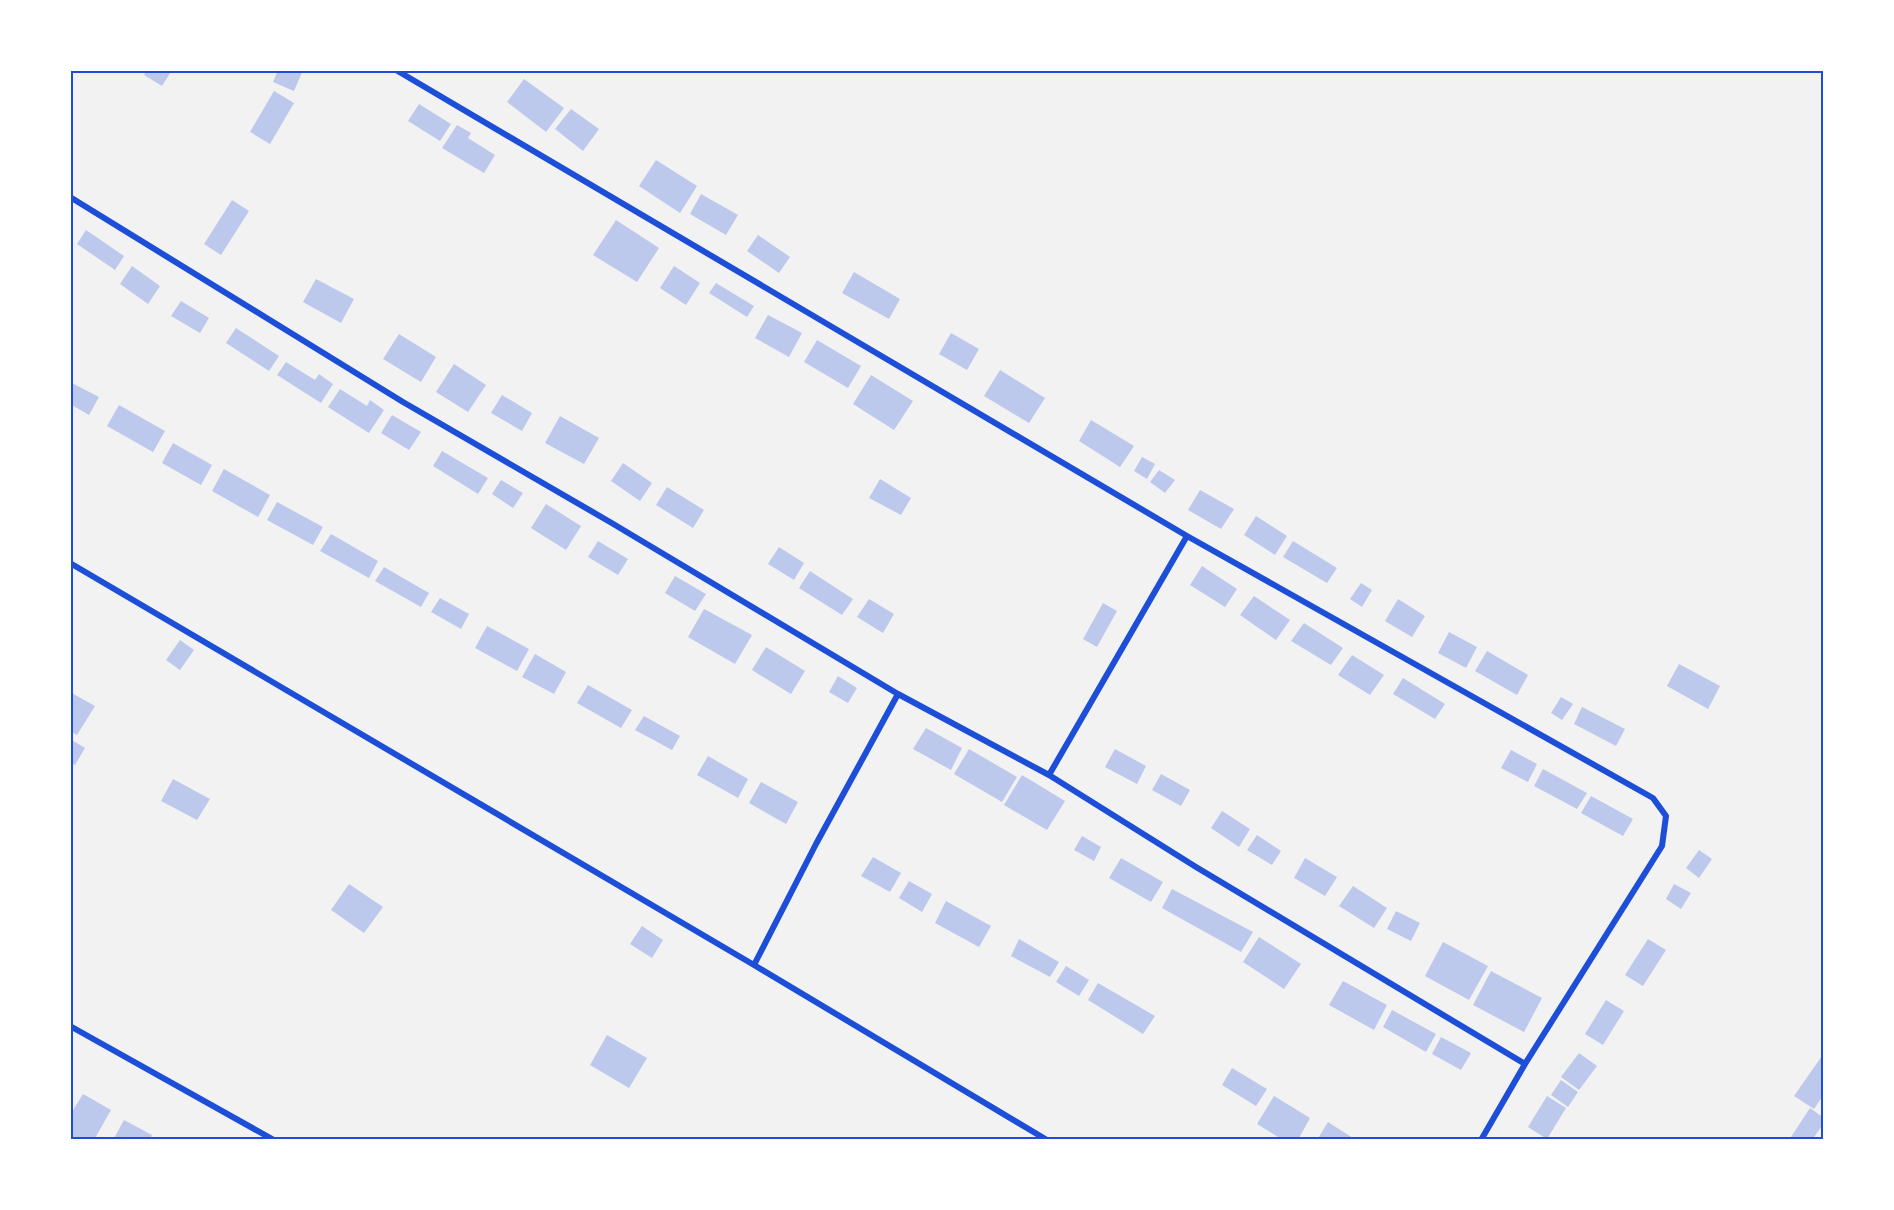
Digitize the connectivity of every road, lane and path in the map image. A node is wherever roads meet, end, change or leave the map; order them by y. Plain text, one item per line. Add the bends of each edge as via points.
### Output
1 (396, 70) edge
2 (70, 197) edge
3 (1187, 536) junction
4 (70, 562) edge
5 (898, 694) junction
6 (1049, 775) junction
7 (754, 965) junction
8 (70, 1026) edge
9 (1525, 1064) junction
10 (274, 1140) edge
11 (1047, 1140) edge
12 (1481, 1140) edge

1 - 3 street
2 - 5 street via 403,402
3 - 6 street
3 - 9 street via 1653,798 1666,816 1662,846
4 - 7 street
5 - 6 street
5 - 7 street
6 - 9 street
7 - 11 street
8 - 10 street
9 - 12 street

